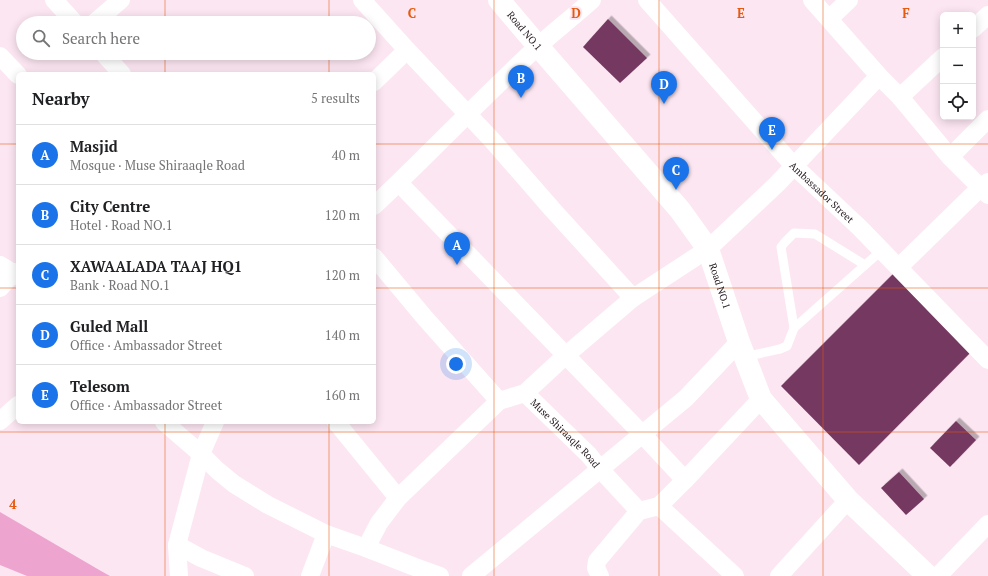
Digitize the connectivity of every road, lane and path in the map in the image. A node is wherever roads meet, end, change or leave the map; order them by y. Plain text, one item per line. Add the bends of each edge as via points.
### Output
1 (54, 0) edge
2 (121, 0) edge
3 (363, 0) edge
4 (499, 0) edge
5 (592, 0) edge
6 (647, 0) edge
7 (812, 0) edge
8 (850, 0) edge
9 (988, 15) edge
10 (69, 16) edge
11 (102, 16) edge
12 (829, 19) junction
13 (976, 26) edge
14 (538, 46) junction
15 (408, 50) junction
16 (0, 56) edge
17 (109, 60) edge
18 (940, 60) edge
19 (120, 72) edge
20 (16, 73) edge
21 (879, 76) junction
22 (376, 80) edge
23 (900, 97) junction
24 (467, 113) junction
25 (988, 119) edge
26 (950, 157) junction
27 (793, 165) junction
28 (399, 183) junction
29 (986, 188) edge
30 (376, 204) edge
31 (708, 249) junction
32 (881, 250) junction
33 (376, 259) edge
34 (865, 265) junction
35 (899, 267) junction
36 (11, 271) edge
37 (0, 288) edge
38 (633, 298) junction
39 (794, 328) junction
40 (742, 349) junction
41 (565, 356) junction
42 (988, 360) edge
43 (525, 393) junction
44 (761, 399) junction
45 (499, 401) junction
46 (16, 407) edge
47 (0, 421) edge
48 (166, 424) edge
49 (214, 424) edge
50 (338, 424) edge
51 (642, 434) junction
52 (201, 454) junction
53 (600, 469) junction
54 (685, 480) junction
55 (398, 498) junction
56 (848, 500) junction
57 (659, 506) junction
58 (639, 511) junction
59 (988, 524) edge
60 (326, 534) junction
61 (177, 545) junction
62 (366, 548) junction
63 (179, 576) edge
64 (245, 576) edge
65 (310, 576) edge
66 (440, 576) edge
67 (471, 576) edge
68 (599, 576) edge
69 (735, 576) edge
70 (779, 576) edge
71 (928, 576) edge
72 (938, 576) edge

1 - 10 street
2 - 11 street
3 - 15 street
4 - 14 highway, Road NO.1
5 - 14 street
6 - 27 street, Ambassador Street
7 - 12 street
8 - 12 street
9 - 13 street
12 - 21 street
14 - 24 street
14 - 31 highway, Road NO.1 via 680,210
15 - 22 street
15 - 24 street
16 - 20 street
17 - 19 street
18 - 23 street
21 - 23 street
21 - 27 street
23 - 26 street
24 - 28 street
24 - 38 street
25 - 26 street
26 - 29 street
27 - 31 street via 777,184
27 - 32 street, Ambassador Street
28 - 30 street
28 - 41 street
29 - 35 street
31 - 38 street
31 - 40 highway, Road NO.1
32 - 34 lane
32 - 35 street, Ambassador Street
33 - 45 street
34 - 39 lane
34 - 39 lane via 815,234 794,233 781,247
35 - 42 street, Ambassador Street
36 - 37 street
38 - 41 street
39 - 40 lane via 787,346 780,349
40 - 44 highway, Road NO.1
40 - 51 street
41 - 43 street
41 - 51 street
43 - 45 street, Muse Shiraaqle Road
43 - 53 street, Muse Shiraaqle Road via 589,455
44 - 54 street
44 - 56 highway, Road NO.1
45 - 55 street
46 - 47 street
48 - 52 street
49 - 52 street
50 - 55 street
51 - 53 street
51 - 54 street
52 - 60 street via 234,484 268,505
52 - 61 street
53 - 58 street, Muse Shiraaqle Road
53 - 67 street
54 - 57 street
55 - 62 street via 379,523
56 - 70 street
56 - 71 highway, Road NO.1
57 - 58 street
57 - 69 street
58 - 68 street via 597,561
59 - 72 street
60 - 62 street
60 - 65 street
61 - 63 street
61 - 64 street
62 - 66 street

